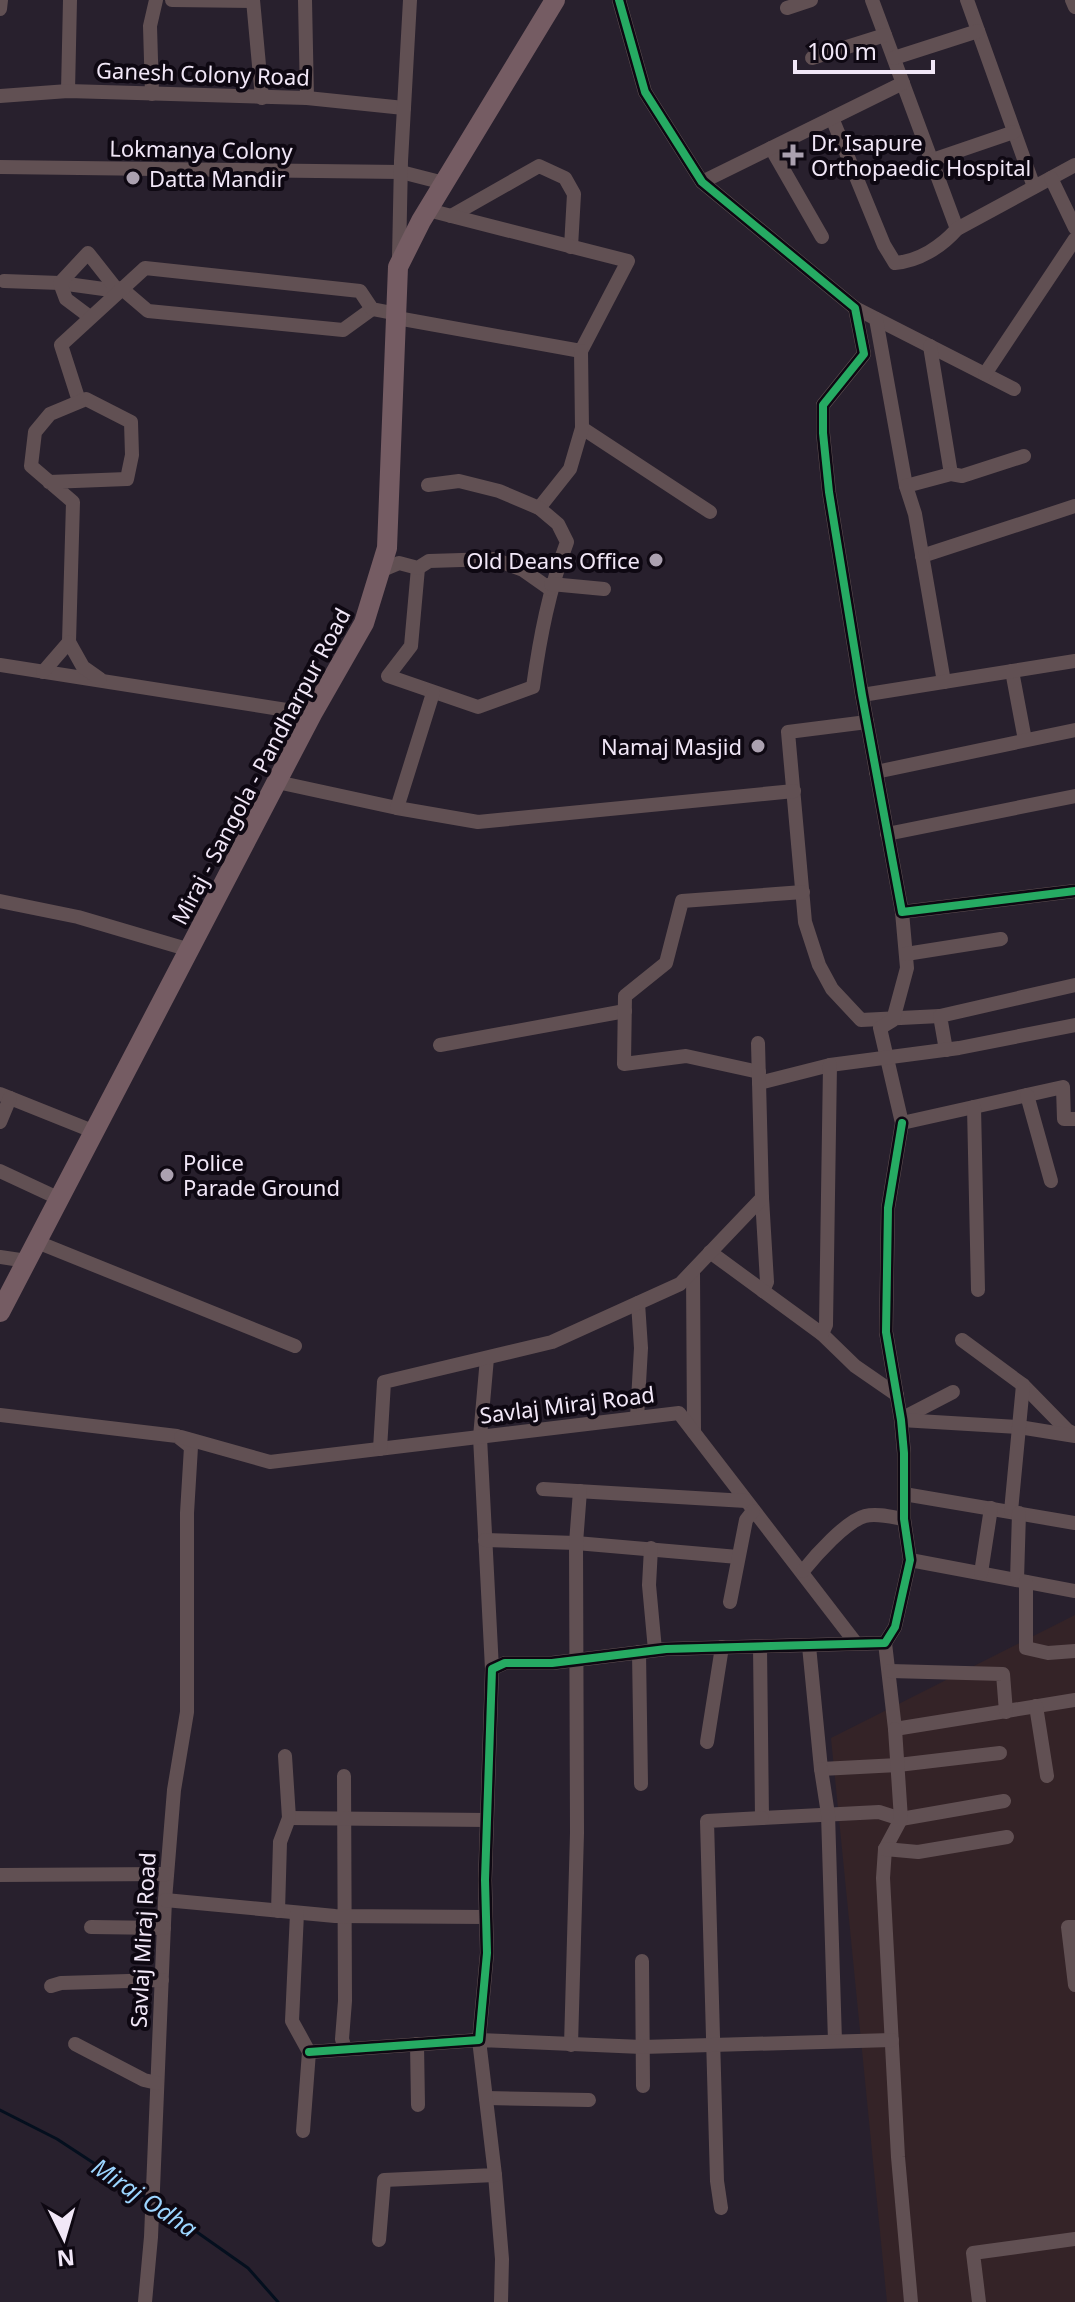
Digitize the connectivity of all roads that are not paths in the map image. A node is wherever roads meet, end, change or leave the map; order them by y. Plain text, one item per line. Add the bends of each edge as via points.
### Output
1 (1, 0) edge
2 (70, 0) edge
3 (156, 0) edge
4 (172, 0) edge
5 (253, 0) edge
6 (305, 0) edge
7 (410, 0) edge
8 (555, 0) edge
9 (619, 0) edge
10 (811, 0) edge
11 (872, 0) edge
12 (967, 0) edge
13 (1072, 0) edge
14 (1075, 7) edge
15 (787, 8) dead end
16 (0, 9) edge
17 (978, 31) junction
18 (885, 35) junction
19 (812, 58) dead end
20 (894, 58) junction
21 (903, 83) junction
22 (68, 91) junction
23 (152, 94) junction
24 (0, 96) edge
25 (262, 98) junction
26 (307, 98) junction
27 (404, 108) junction
28 (832, 118) junction
29 (1014, 132) junction
30 (771, 148) junction
31 (932, 160) junction
32 (1075, 165) edge
33 (0, 167) edge
34 (401, 172) junction
35 (1051, 178) junction
36 (702, 182) junction
37 (444, 183) junction
38 (1034, 187) junction
39 (428, 210) junction
40 (451, 216) junction
41 (1075, 228) edge
42 (957, 229) junction
43 (822, 237) dead end
44 (1075, 239) edge
45 (571, 247) junction
46 (398, 267) junction
47 (4, 281) dead end
48 (60, 283) junction
49 (120, 289) junction
50 (855, 308) junction
51 (372, 309) junction
52 (398, 316) junction
53 (90, 317) junction
54 (876, 319) junction
55 (930, 346) junction
56 (581, 351) junction
57 (985, 374) junction
58 (1014, 389) dead end
59 (79, 401) junction
60 (582, 428) junction
61 (1024, 456) dead end
62 (951, 474) junction
63 (49, 482) junction
64 (428, 485) dead end
65 (906, 486) junction
66 (1075, 506) edge
67 (539, 508) junction
68 (710, 512) dead end
69 (922, 556) junction
70 (418, 568) junction
71 (380, 571) junction
72 (551, 587) junction
73 (604, 589) dead end
74 (69, 642) junction
75 (1075, 661) edge
76 (0, 665) edge
77 (1012, 671) junction
78 (43, 672) junction
79 (104, 681) junction
80 (944, 682) junction
81 (433, 693) junction
82 (862, 695) junction
83 (312, 714) junction
84 (867, 722) junction
85 (1075, 730) edge
86 (1025, 740) junction
87 (876, 772) junction
88 (277, 782) junction
89 (794, 791) junction
90 (1075, 796) edge
91 (397, 808) junction
92 (887, 834) junction
93 (1075, 891) edge
94 (803, 892) junction
95 (0, 901) edge
96 (902, 912) junction
97 (1001, 939) dead end
98 (190, 950) junction
99 (906, 954) junction
100 (1075, 985) edge
101 (625, 1011) junction
102 (940, 1016) junction
103 (893, 1020) junction
104 (1075, 1025) edge
105 (758, 1043) dead end
106 (440, 1045) dead end
107 (946, 1050) junction
108 (889, 1057) junction
109 (830, 1065) junction
110 (759, 1078) junction
111 (1027, 1095) junction
112 (5, 1096) edge
113 (974, 1107) junction
114 (1075, 1119) edge
115 (0, 1122) edge
116 (902, 1123) junction
117 (95, 1132) junction
118 (0, 1171) edge
119 (1051, 1181) dead end
120 (762, 1198) junction
121 (60, 1199) junction
122 (37, 1242) junction
123 (710, 1252) junction
124 (0, 1257) edge
125 (27, 1261) junction
126 (693, 1271) junction
127 (978, 1290) dead end
128 (763, 1291) junction
129 (638, 1303) junction
130 (0, 1312) edge
131 (822, 1334) junction
132 (962, 1340) dead end
133 (295, 1346) dead end
134 (487, 1358) junction
135 (1023, 1385) junction
136 (953, 1392) dead end
137 (897, 1395) junction
138 (0, 1415) edge
139 (637, 1418) junction
140 (901, 1420) junction
141 (1019, 1427) junction
142 (694, 1432) junction
143 (1075, 1435) edge
144 (177, 1436) junction
145 (480, 1437) junction
146 (380, 1449) junction
147 (543, 1489) dead end
148 (580, 1491) junction
149 (904, 1494) junction
150 (750, 1506) junction
151 (991, 1508) junction
152 (1015, 1512) junction
153 (904, 1519) junction
154 (1075, 1523) edge
155 (485, 1540) junction
156 (576, 1543) junction
157 (651, 1548) junction
158 (738, 1557) junction
159 (910, 1560) junction
160 (803, 1571) junction
161 (981, 1573) junction
162 (1021, 1581) junction
163 (1075, 1591) edge
164 (730, 1602) dead end
165 (855, 1642) junction
166 (885, 1643) junction
167 (809, 1646) junction
168 (722, 1647) junction
169 (760, 1647) junction
170 (655, 1650) junction
171 (1075, 1651) edge
172 (639, 1652) junction
173 (577, 1660) junction
174 (492, 1669) junction
175 (890, 1671) junction
176 (1075, 1700) edge
177 (1036, 1706) junction
178 (1006, 1712) junction
179 (895, 1729) junction
180 (707, 1742) dead end
181 (1000, 1753) dead end
182 (285, 1756) dead end
183 (898, 1765) junction
184 (821, 1769) junction
185 (344, 1776) dead end
186 (1047, 1776) dead end
187 (641, 1784) dead end
188 (1004, 1801) dead end
189 (828, 1814) junction
190 (289, 1818) junction
191 (345, 1818) junction
192 (762, 1818) junction
193 (901, 1819) junction
194 (487, 1820) junction
195 (1007, 1837) dead end
196 (885, 1849) junction
197 (167, 1874) junction
198 (0, 1875) edge
199 (165, 1900) junction
200 (278, 1911) junction
201 (297, 1913) junction
202 (345, 1916) junction
203 (486, 1917) junction
204 (91, 1927) dead end
205 (1075, 1927) edge
206 (164, 1928) junction
207 (642, 1961) dead end
208 (162, 1980) junction
209 (1075, 1985) edge
210 (51, 1986) dead end
211 (479, 2040) junction
212 (892, 2040) junction
213 (835, 2041) junction
214 (75, 2044) dead end
215 (417, 2044) junction
216 (571, 2045) junction
217 (713, 2045) junction
218 (642, 2047) junction
219 (345, 2049) junction
220 (309, 2052) junction
221 (157, 2083) junction
222 (643, 2086) dead end
223 (486, 2098) junction
224 (589, 2100) dead end
225 (418, 2105) dead end
226 (303, 2131) dead end
227 (495, 2175) junction
228 (721, 2208) dead end
229 (1075, 2239) edge
230 (379, 2240) dead end
231 (145, 2302) edge
232 (501, 2302) edge
233 (911, 2302) edge
234 (979, 2302) edge

1 - 16 street
2 - 22 street
3 - 23 street via 150,26
4 - 5 street
5 - 25 street
6 - 26 street
7 - 27 street
8 - 37 highway, Miraj - Sangola - Pandharpur Road
9 - 36 street via 645,92
10 - 15 street
11 - 18 street
12 - 17 street
13 - 14 street
17 - 20 street
17 - 29 street
18 - 19 street
18 - 20 street
20 - 21 street
21 - 28 street
21 - 31 street
22 - 23 street, Ganesh Colony Road
22 - 24 street, Ganesh Colony Road
23 - 25 street, Ganesh Colony Road
25 - 26 street, Ganesh Colony Road
26 - 27 street, Ganesh Colony Road
27 - 34 street
28 - 30 street
28 - 42 street via 895,263 912,261
29 - 31 street
29 - 38 street
30 - 36 street
30 - 43 street
31 - 42 street
32 - 35 street
33 - 34 street, Lokmanya Colony
34 - 37 street, Lokmanya Colony
34 - 46 street
35 - 38 street
35 - 41 street
36 - 50 street
37 - 39 highway, Miraj - Sangola - Pandharpur Road
38 - 42 street
39 - 40 street
39 - 46 highway, Miraj - Sangola - Pandharpur Road
40 - 45 street
40 - 45 street via 539,166 565,178 574,194
44 - 57 street
45 - 56 street via 628,261
46 - 52 highway, Miraj - Sangola - Pandharpur Road
47 - 48 street
48 - 49 street
48 - 49 street via 88,253
48 - 53 street via 66,299
49 - 51 street via 148,311 343,330
49 - 51 street via 145,268 360,291
49 - 53 street
50 - 54 street
50 - 82 street via 864,354 823,405 823,433
51 - 52 street
52 - 56 street
52 - 71 highway, Miraj - Sangola - Pandharpur Road via 387,548
53 - 59 street via 61,345
54 - 55 street
54 - 65 street
55 - 57 street
55 - 62 street
56 - 60 street
57 - 58 street
59 - 63 street via 50,414 35,432 31,466
59 - 63 street via 86,399 131,422 127,479
60 - 67 street via 570,469
60 - 68 street
61 - 62 street via 962,476
62 - 65 street
63 - 74 street via 73,502
64 - 67 street via 459,481
65 - 69 street
66 - 69 street
67 - 72 street via 558,524 567,542
69 - 80 street
70 - 71 street via 399,563
70 - 72 street via 429,561 494,559
70 - 81 street via 411,646 388,676
71 - 83 highway, Miraj - Sangola - Pandharpur Road via 364,623
72 - 73 street
72 - 81 street via 533,687 478,707
74 - 78 street
74 - 79 street via 83,667
75 - 77 street
76 - 78 street
77 - 80 street
77 - 86 street
78 - 79 street
79 - 83 street
80 - 82 street
81 - 91 street
82 - 84 street
83 - 88 highway, Miraj - Sangola - Pandharpur Road
84 - 87 street
84 - 89 street via 788,732
85 - 86 street
86 - 87 street
87 - 92 street
88 - 91 street
88 - 98 highway, Miraj - Sangola - Pandharpur Road
89 - 91 street via 478,822
89 - 94 street
90 - 92 street
92 - 96 street
93 - 96 street
94 - 101 street via 682,901 666,963 625,996
94 - 103 street via 805,922 832,989 861,1020
95 - 98 street
96 - 99 street
97 - 99 street
98 - 117 highway, Miraj - Sangola - Pandharpur Road
99 - 103 street
100 - 102 street
101 - 106 street
101 - 110 street via 624,1064 686,1056
102 - 103 street
102 - 107 street
103 - 108 street via 880,1028
104 - 107 street
105 - 110 street
107 - 108 street
108 - 109 street
108 - 116 street
109 - 110 street
109 - 131 street via 830,1206
110 - 120 street
111 - 113 street
111 - 114 street via 1063,1087 1064,1119
111 - 119 street
112 - 115 street
112 - 117 street
113 - 116 street
113 - 127 street
116 - 137 street via 888,1208 886,1332
117 - 121 highway, Miraj - Sangola - Pandharpur Road
118 - 121 street
120 - 123 street
120 - 128 street via 767,1282
121 - 122 highway, Miraj - Sangola - Pandharpur Road
122 - 125 highway, Miraj - Sangola - Pandharpur Road
122 - 133 street
123 - 126 street
123 - 128 street
124 - 125 street
125 - 130 highway, Miraj - Sangola - Pandharpur Road
126 - 129 street via 680,1284
126 - 142 street
128 - 131 street
129 - 134 street via 552,1342
129 - 139 street
131 - 137 street via 855,1366
132 - 135 street
134 - 145 street
134 - 146 street via 384,1382
135 - 141 street
135 - 143 street
136 - 140 street
137 - 140 street
138 - 144 street, Savlaj Miraj Road
139 - 142 street, Savlaj Miraj Road via 679,1413
139 - 145 street, Savlaj Miraj Road
140 - 141 street
140 - 149 street
141 - 143 street
141 - 152 street
142 - 150 street, Savlaj Miraj Road
144 - 146 street, Savlaj Miraj Road via 270,1462
144 - 197 street, Savlaj Miraj Road via 191,1447 187,1712
145 - 146 street, Savlaj Miraj Road
145 - 155 street
147 - 148 street
148 - 150 street
148 - 156 street
149 - 151 street
149 - 153 street
150 - 158 street
150 - 160 street, Savlaj Miraj Road
151 - 152 street
151 - 161 street
152 - 154 street
152 - 162 street
153 - 159 street
153 - 160 street via 861,1517
155 - 156 street
155 - 174 street
156 - 157 street
156 - 173 street
157 - 158 street
157 - 170 street
158 - 164 street
159 - 161 street
159 - 166 street via 895,1627
160 - 165 street, Savlaj Miraj Road
161 - 162 street
162 - 163 street
162 - 171 street via 1026,1648
165 - 166 street
165 - 167 street
166 - 175 street
167 - 169 street
167 - 184 street
168 - 169 street
168 - 170 street
168 - 180 street
169 - 192 street
170 - 172 street
172 - 173 street
172 - 187 street
173 - 174 street via 505,1663
173 - 216 street
174 - 194 street
175 - 178 street via 1003,1674
175 - 179 street
176 - 177 street
177 - 178 street
177 - 186 street
178 - 179 street
179 - 183 street
181 - 183 street
182 - 190 street
183 - 184 street
183 - 193 street
184 - 189 street
185 - 191 street
188 - 193 street
189 - 192 street
189 - 193 street via 879,1812
189 - 213 street
190 - 191 street
190 - 200 street via 280,1842
191 - 194 street
191 - 202 street
192 - 217 street via 707,1821
193 - 196 street
194 - 203 street
195 - 196 street via 918,1852
196 - 212 street
197 - 198 street
197 - 199 street, Savlaj Miraj Road
199 - 200 street
199 - 206 street, Savlaj Miraj Road
200 - 201 street
201 - 202 street
201 - 220 street via 292,2021
202 - 203 street
202 - 219 street
203 - 211 street
204 - 206 street
205 - 209 street via 1068,1927
206 - 208 street, Savlaj Miraj Road
207 - 218 street
208 - 210 street
208 - 221 street, Savlaj Miraj Road
211 - 215 street
211 - 216 street
211 - 223 street
212 - 213 street
212 - 233 street
213 - 217 street
214 - 221 street
215 - 219 street
215 - 225 street
216 - 218 street
217 - 218 street
217 - 228 street
218 - 222 street
219 - 220 street
220 - 226 street
221 - 231 street, Savlaj Miraj Road
223 - 224 street
223 - 227 street
227 - 230 street via 384,2180
227 - 232 street
229 - 234 street via 973,2253

